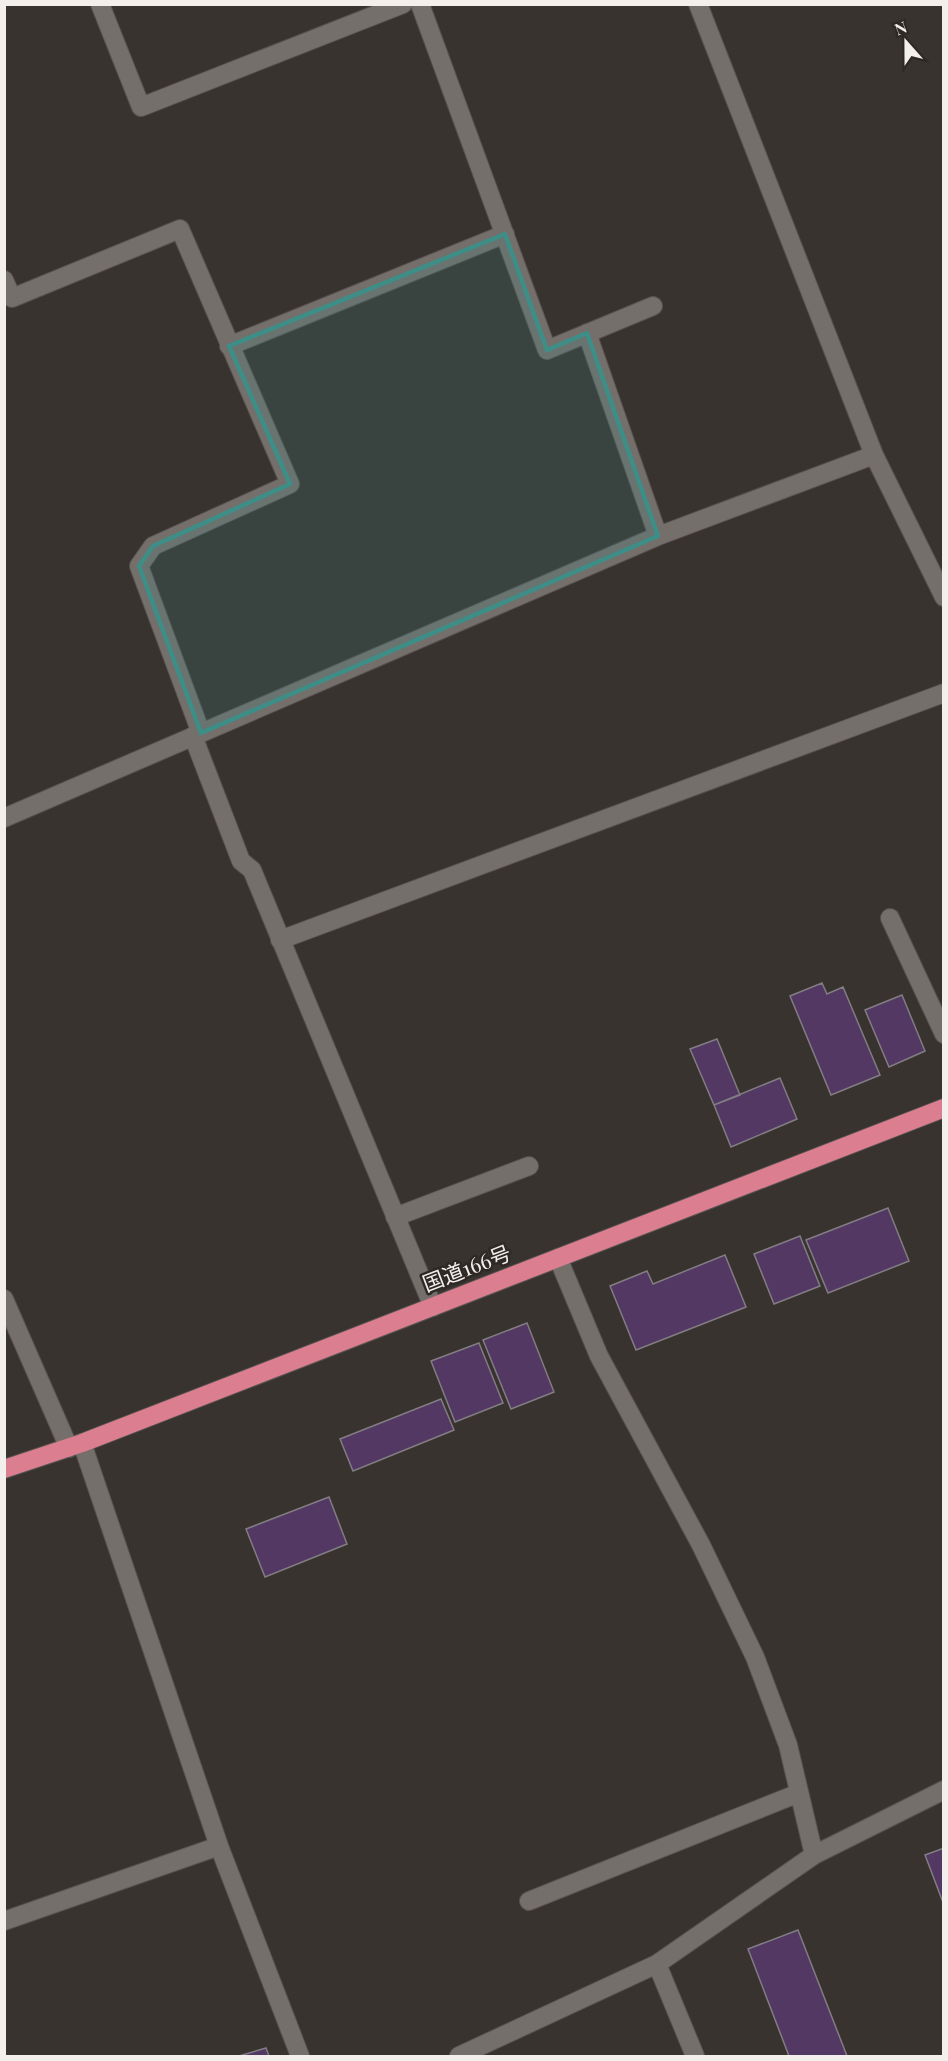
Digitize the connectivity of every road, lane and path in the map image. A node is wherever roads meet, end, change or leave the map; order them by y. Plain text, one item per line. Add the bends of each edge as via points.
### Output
1 (99, 4) edge
2 (403, 4) edge
3 (420, 4) edge
4 (698, 4) edge
5 (505, 234) junction
6 (4, 280) edge
7 (654, 306) dead end
8 (587, 333) junction
9 (229, 346) junction
10 (874, 455) junction
11 (658, 536) junction
12 (944, 597) edge
13 (944, 693) edge
14 (197, 735) junction
15 (4, 818) edge
16 (890, 918) dead end
17 (280, 940) junction
18 (944, 1034) edge
19 (944, 1108) edge
20 (529, 1166) dead end
21 (395, 1217) junction
22 (558, 1258) junction
23 (4, 1299) edge
24 (433, 1307) junction
25 (75, 1446) junction
26 (4, 1469) edge
27 (944, 1790) edge
28 (800, 1793) junction
29 (219, 1846) junction
30 (814, 1855) junction
31 (529, 1901) dead end
32 (4, 1921) edge
33 (657, 1964) junction
34 (300, 2056) edge
35 (459, 2056) edge
36 (694, 2056) edge

1 - 2 street via 141,107
3 - 5 street
4 - 10 street
5 - 8 street via 547,350
5 - 9 street
6 - 9 street via 12,298 180,229
7 - 8 street
8 - 11 street
9 - 14 street via 290,484 153,546 139,566
10 - 11 street
10 - 12 street
11 - 14 street
13 - 17 street
14 - 15 street
14 - 17 street via 241,861 252,870
16 - 18 street
17 - 21 street
19 - 22 highway, 国道166号
20 - 21 street
21 - 24 street
22 - 24 highway, 国道166号
22 - 28 street via 599,1356 701,1545 755,1657 788,1745
23 - 25 street
24 - 25 highway, 国道166号
25 - 26 highway, 国道166号
25 - 29 street
27 - 30 street
28 - 30 street
28 - 31 street
29 - 32 street
29 - 34 street
30 - 33 street
33 - 35 street
33 - 36 street

